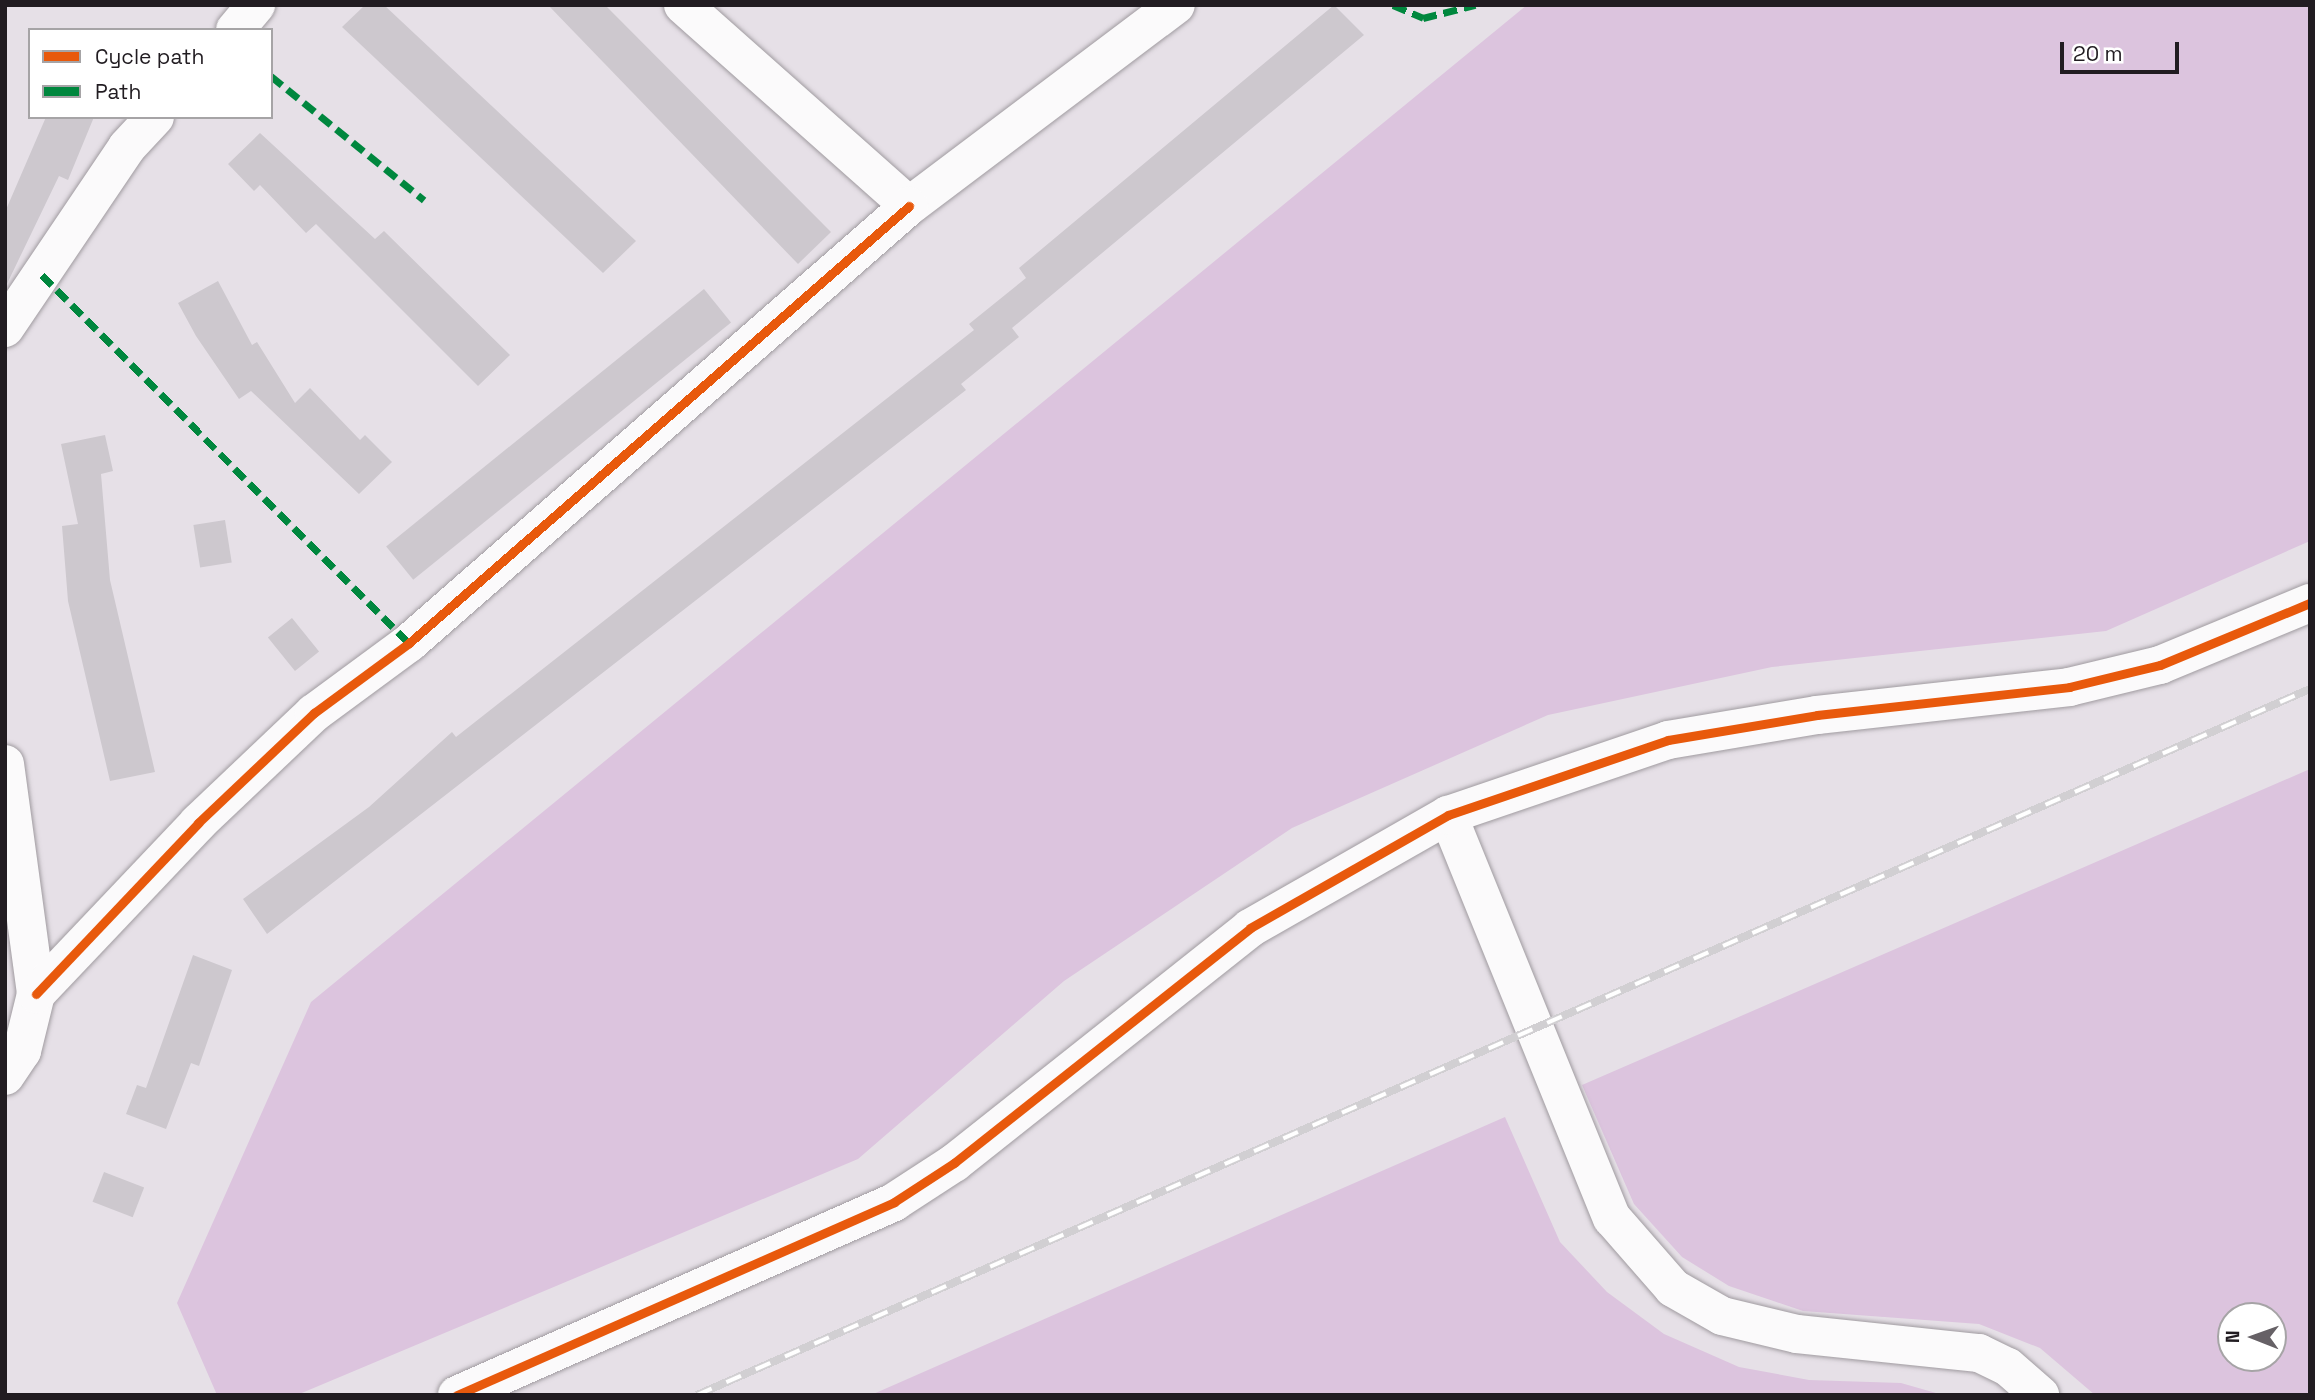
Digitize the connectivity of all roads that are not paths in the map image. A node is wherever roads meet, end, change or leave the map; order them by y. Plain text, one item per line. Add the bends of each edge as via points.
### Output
1 (256, 5) edge
2 (683, 5) edge
3 (1176, 5) edge
4 (236, 28) edge
5 (153, 119) edge
6 (909, 206) junction
7 (5, 328) edge
8 (2310, 603) edge
9 (5, 764) edge
10 (1448, 815) junction
11 (36, 993) junction
12 (5, 1076) edge
13 (457, 1395) edge
14 (2040, 1395) edge

1 - 4 street
2 - 6 street
3 - 6 street
5 - 7 street via 127,147
6 - 11 street via 409,643 314,713 198,822
8 - 10 street via 2160,665 2069,687 1818,715 1668,740
9 - 11 street
10 - 13 street via 1250,928 954,1163 894,1202
10 - 14 street via 1612,1218 1673,1288 1722,1316 1797,1334 1979,1353 2008,1367
11 - 12 street via 22,1051

